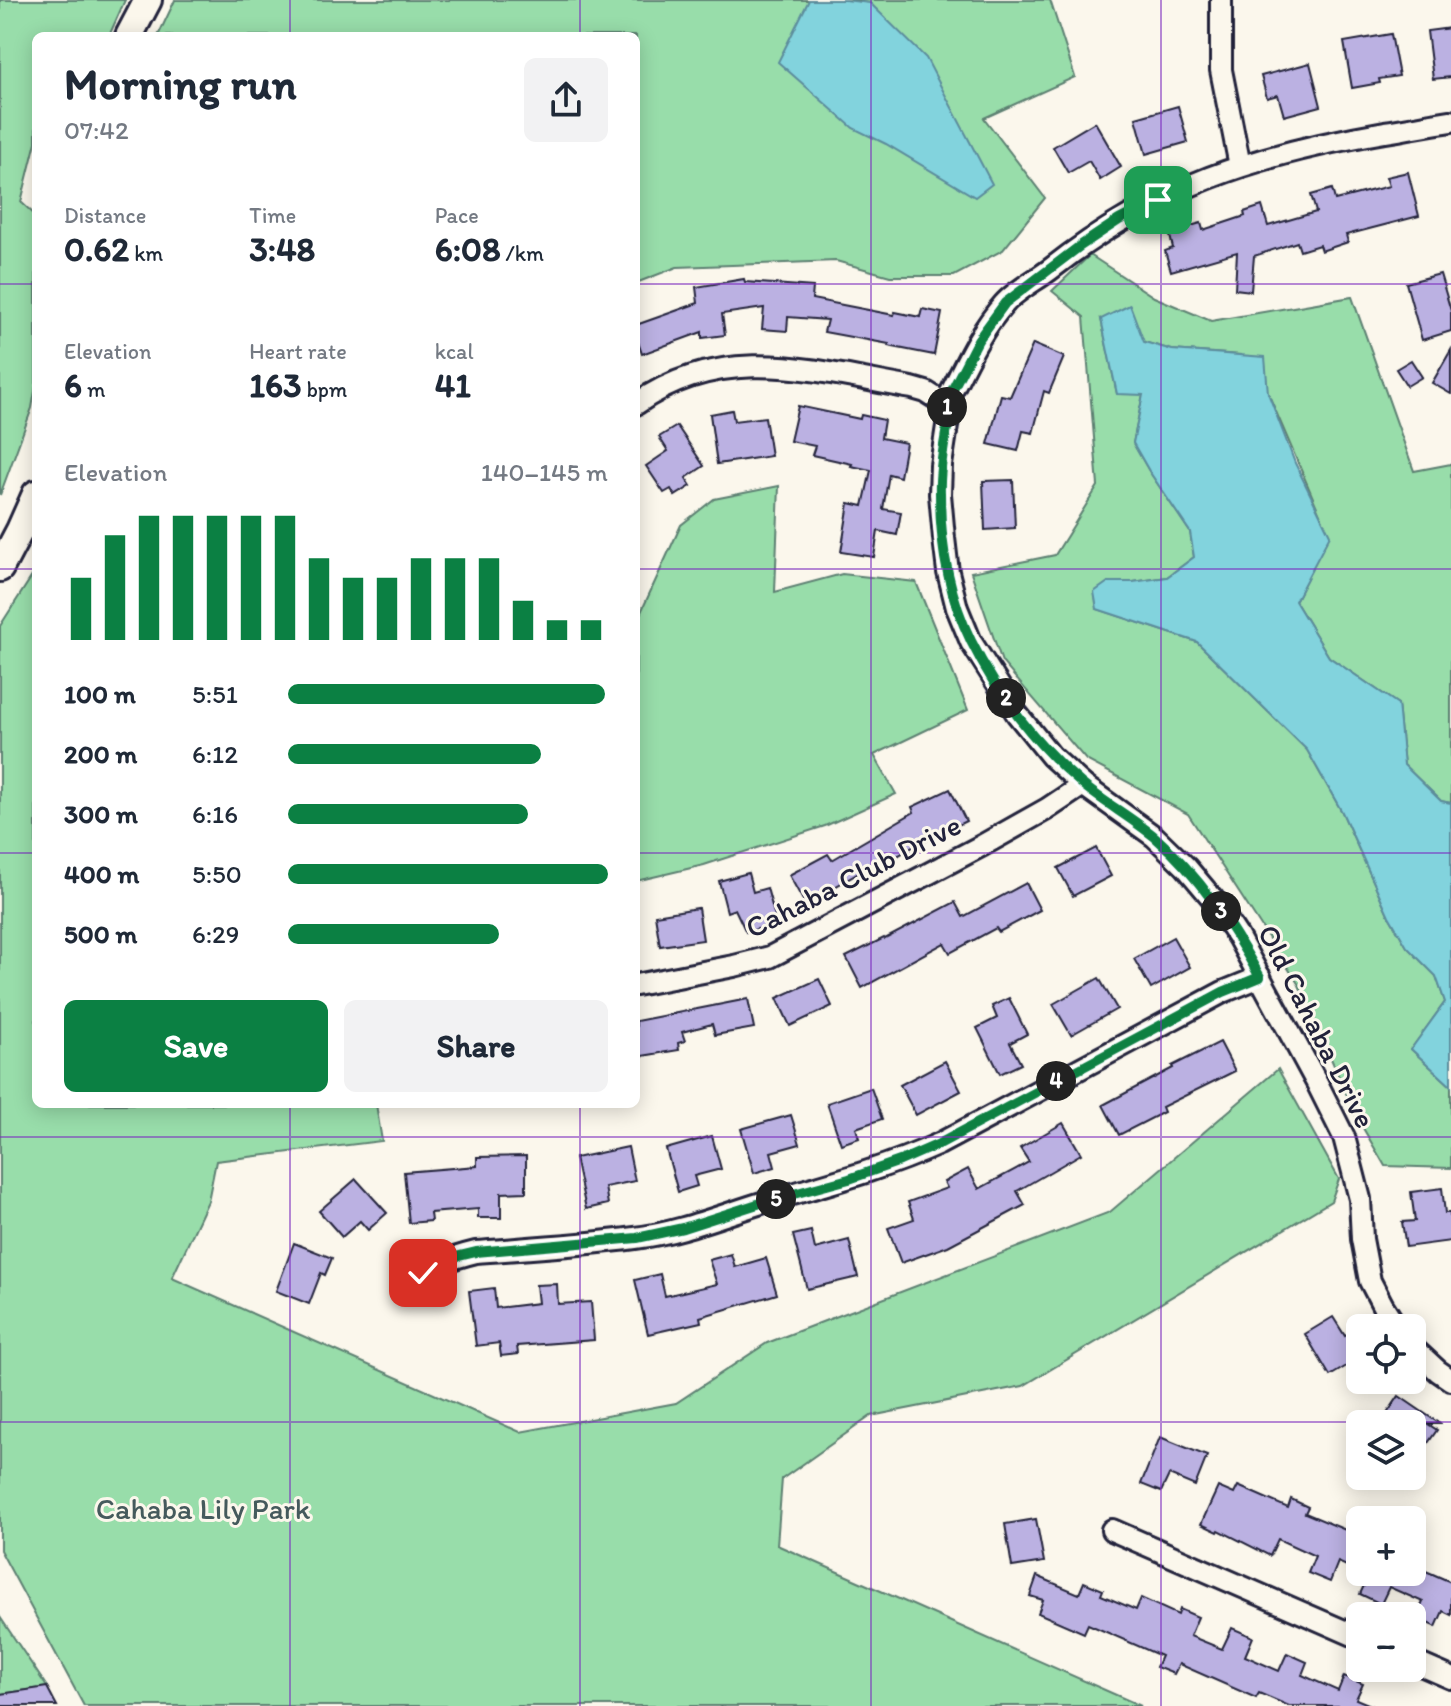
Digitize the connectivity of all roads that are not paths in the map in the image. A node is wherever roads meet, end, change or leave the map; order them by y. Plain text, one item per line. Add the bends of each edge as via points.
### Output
1 (148, 0) edge
2 (1221, 0) edge
3 (131, 32) edge
4 (1451, 121) edge
5 (1240, 166) junction
6 (640, 402) edge
7 (945, 404) junction
8 (32, 503) edge
9 (0, 568) edge
10 (1083, 785) junction
11 (1260, 977) junction
12 (640, 984) edge
13 (413, 1282) dead end
14 (1388, 1314) edge
15 (1426, 1360) edge
16 (1451, 1380) edge
17 (1112, 1530) dead end
18 (1346, 1632) edge
19 (1426, 1667) edge
20 (1451, 1678) edge

1 - 3 street
2 - 5 street via 1221,70
4 - 5 street, Old Cahaba Drive via 1343,139
5 - 7 street, Old Cahaba Drive via 1119,220 1005,303 978,340
6 - 7 street via 686,377 746,366 788,367 912,388
7 - 10 street, Old Cahaba Drive via 949,413 940,494 957,608 971,642 1017,714
8 - 9 street
10 - 11 street, Old Cahaba Drive via 1155,837 1186,867 1213,899
10 - 12 street, Cahaba Club Drive via 983,845 770,957
11 - 13 street via 900,1161 637,1238 451,1258
11 - 14 street, Old Cahaba Drive via 1344,1137 1360,1199 1370,1281
15 - 16 street
17 - 18 street
19 - 20 street

